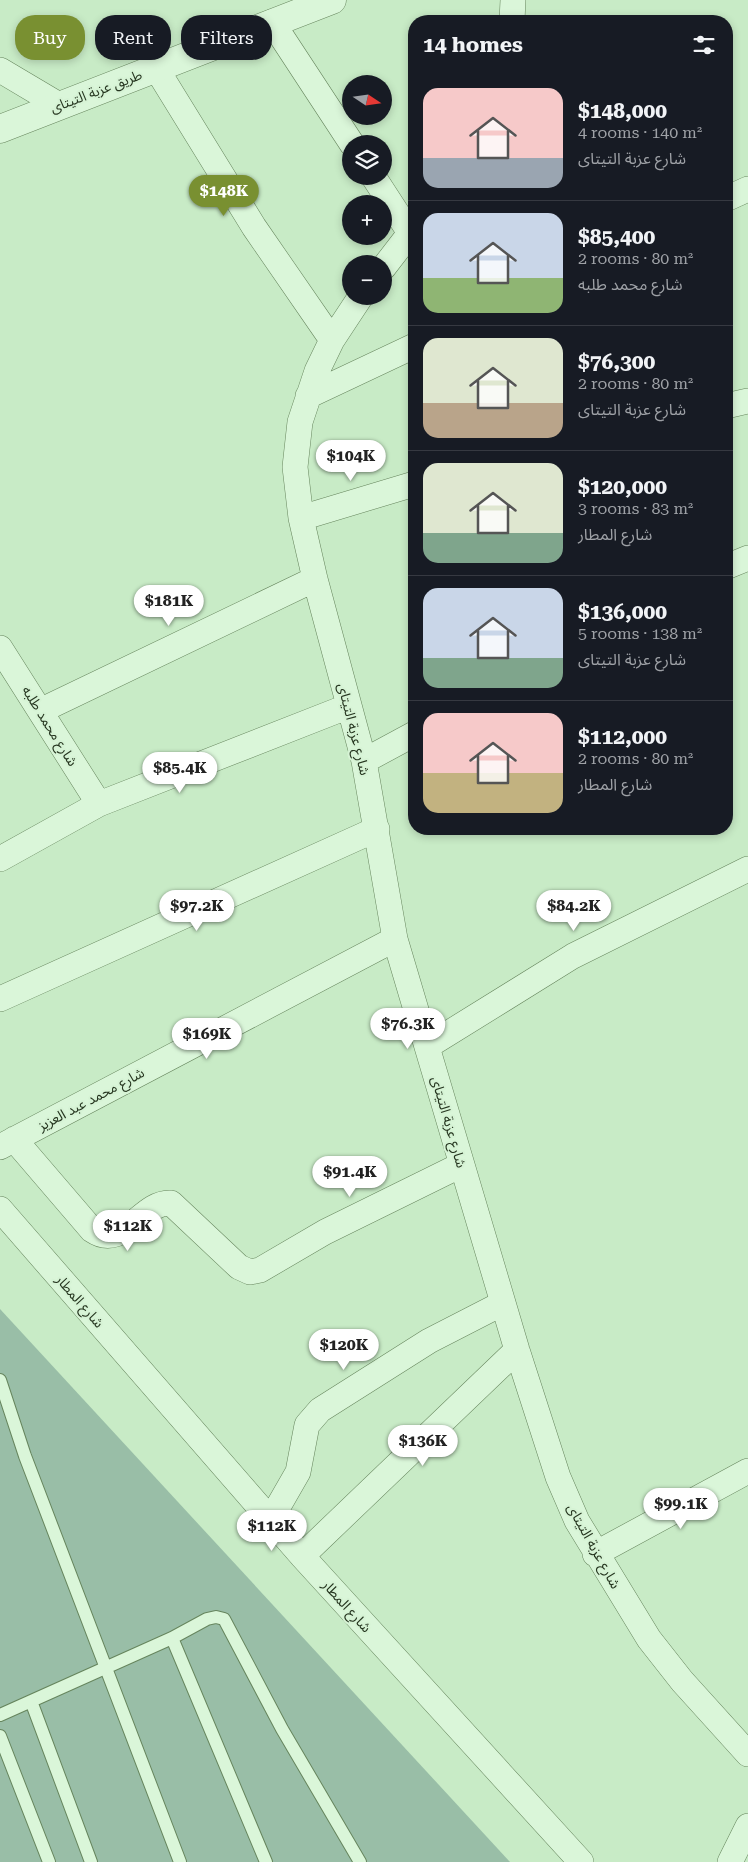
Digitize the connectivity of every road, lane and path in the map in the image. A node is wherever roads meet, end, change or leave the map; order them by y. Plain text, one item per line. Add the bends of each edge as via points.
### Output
1 (513, 0) edge
2 (317, 2) edge
3 (512, 15) edge
4 (272, 22) joint
5 (181, 58) edge
6 (156, 68) junction
7 (0, 70) edge
8 (59, 105) junction
9 (0, 129) edge
10 (346, 135) edge
11 (379, 185) edge
12 (748, 189) edge
13 (733, 196) edge
14 (408, 225) edge
15 (408, 236) edge
16 (392, 257) edge
17 (355, 305) edge
18 (332, 340) junction
19 (408, 349) edge
20 (308, 396) junction
21 (748, 401) edge
22 (733, 404) edge
23 (408, 486) edge
24 (300, 518) junction
25 (748, 558) edge
26 (733, 565) edge
27 (315, 579) junction
28 (0, 648) edge
29 (348, 706) junction
30 (40, 711) junction
31 (408, 737) edge
32 (364, 761) junction
33 (99, 804) junction
34 (377, 829) junction
35 (0, 859) edge
36 (748, 869) edge
37 (394, 939) junction
38 (0, 999) edge
39 (428, 1046) junction
40 (7, 1143) edge
41 (461, 1165) junction
42 (0, 1209) edge
43 (503, 1303) junction
44 (517, 1350) junction
45 (0, 1380) edge
46 (748, 1471) edge
47 (271, 1519) junction
48 (595, 1554) junction
49 (302, 1556) junction
50 (172, 1638) junction
51 (106, 1668) junction
52 (31, 1701) junction
53 (0, 1715) edge
54 (0, 1736) edge
55 (748, 1754) edge
56 (748, 1826) edge
57 (49, 1862) edge
58 (91, 1862) edge
59 (180, 1862) edge
60 (266, 1862) edge
61 (360, 1862) edge
62 (581, 1862) edge
63 (730, 1862) edge

1 - 3 street
2 - 4 street, طريق عزبة التيتاى
4 - 10 street
5 - 6 street, طريق عزبة التيتاى
6 - 8 street, طريق عزبة التيتاى
6 - 18 street via 254,227
7 - 8 street
8 - 9 street, طريق عزبة التيتاى
11 - 14 street
12 - 13 street
15 - 16 street
17 - 18 street, شارع عزبة التيتاى
18 - 20 street, شارع عزبة التيتاى
19 - 20 street
20 - 24 street, شارع عزبة التيتاى via 300,422 295,467
21 - 22 street
23 - 24 street
24 - 27 street, شارع عزبة التيتاى
25 - 26 street
27 - 29 street, شارع عزبة التيتاى
27 - 30 street
28 - 30 street, شارع محمد طلبه
29 - 32 street, شارع عزبة التيتاى
29 - 33 street
30 - 33 street, شارع محمد طلبه
31 - 32 street
32 - 34 street, شارع عزبة التيتاى
33 - 35 street
34 - 37 street, شارع عزبة التيتاى
34 - 38 street
36 - 39 street via 572,956
37 - 39 street, شارع عزبة التيتاى
37 - 40 street, شارع محمد عبد العزيز
39 - 41 street, شارع عزبة التيتاى
40 - 41 street via 99,1235 116,1235 149,1210 172,1203 238,1267 250,1272 260,1270 325,1232
41 - 43 street, شارع عزبة التيتاى
42 - 47 street, شارع المطار
43 - 44 street, شارع عزبة التيتاى
43 - 47 street via 429,1341 320,1410 307,1425 298,1472
44 - 48 street, شارع عزبة التيتاى via 558,1477
44 - 49 street
45 - 51 lane via 25,1456
46 - 48 street
47 - 49 street, شارع المطار
48 - 55 street, شارع عزبة التيتاى via 649,1639
49 - 62 street, شارع المطار
50 - 51 lane
50 - 60 lane
50 - 61 lane via 207,1619 224,1619 282,1729
51 - 52 lane
51 - 59 lane
52 - 53 lane
52 - 58 lane
54 - 57 lane
56 - 63 street

